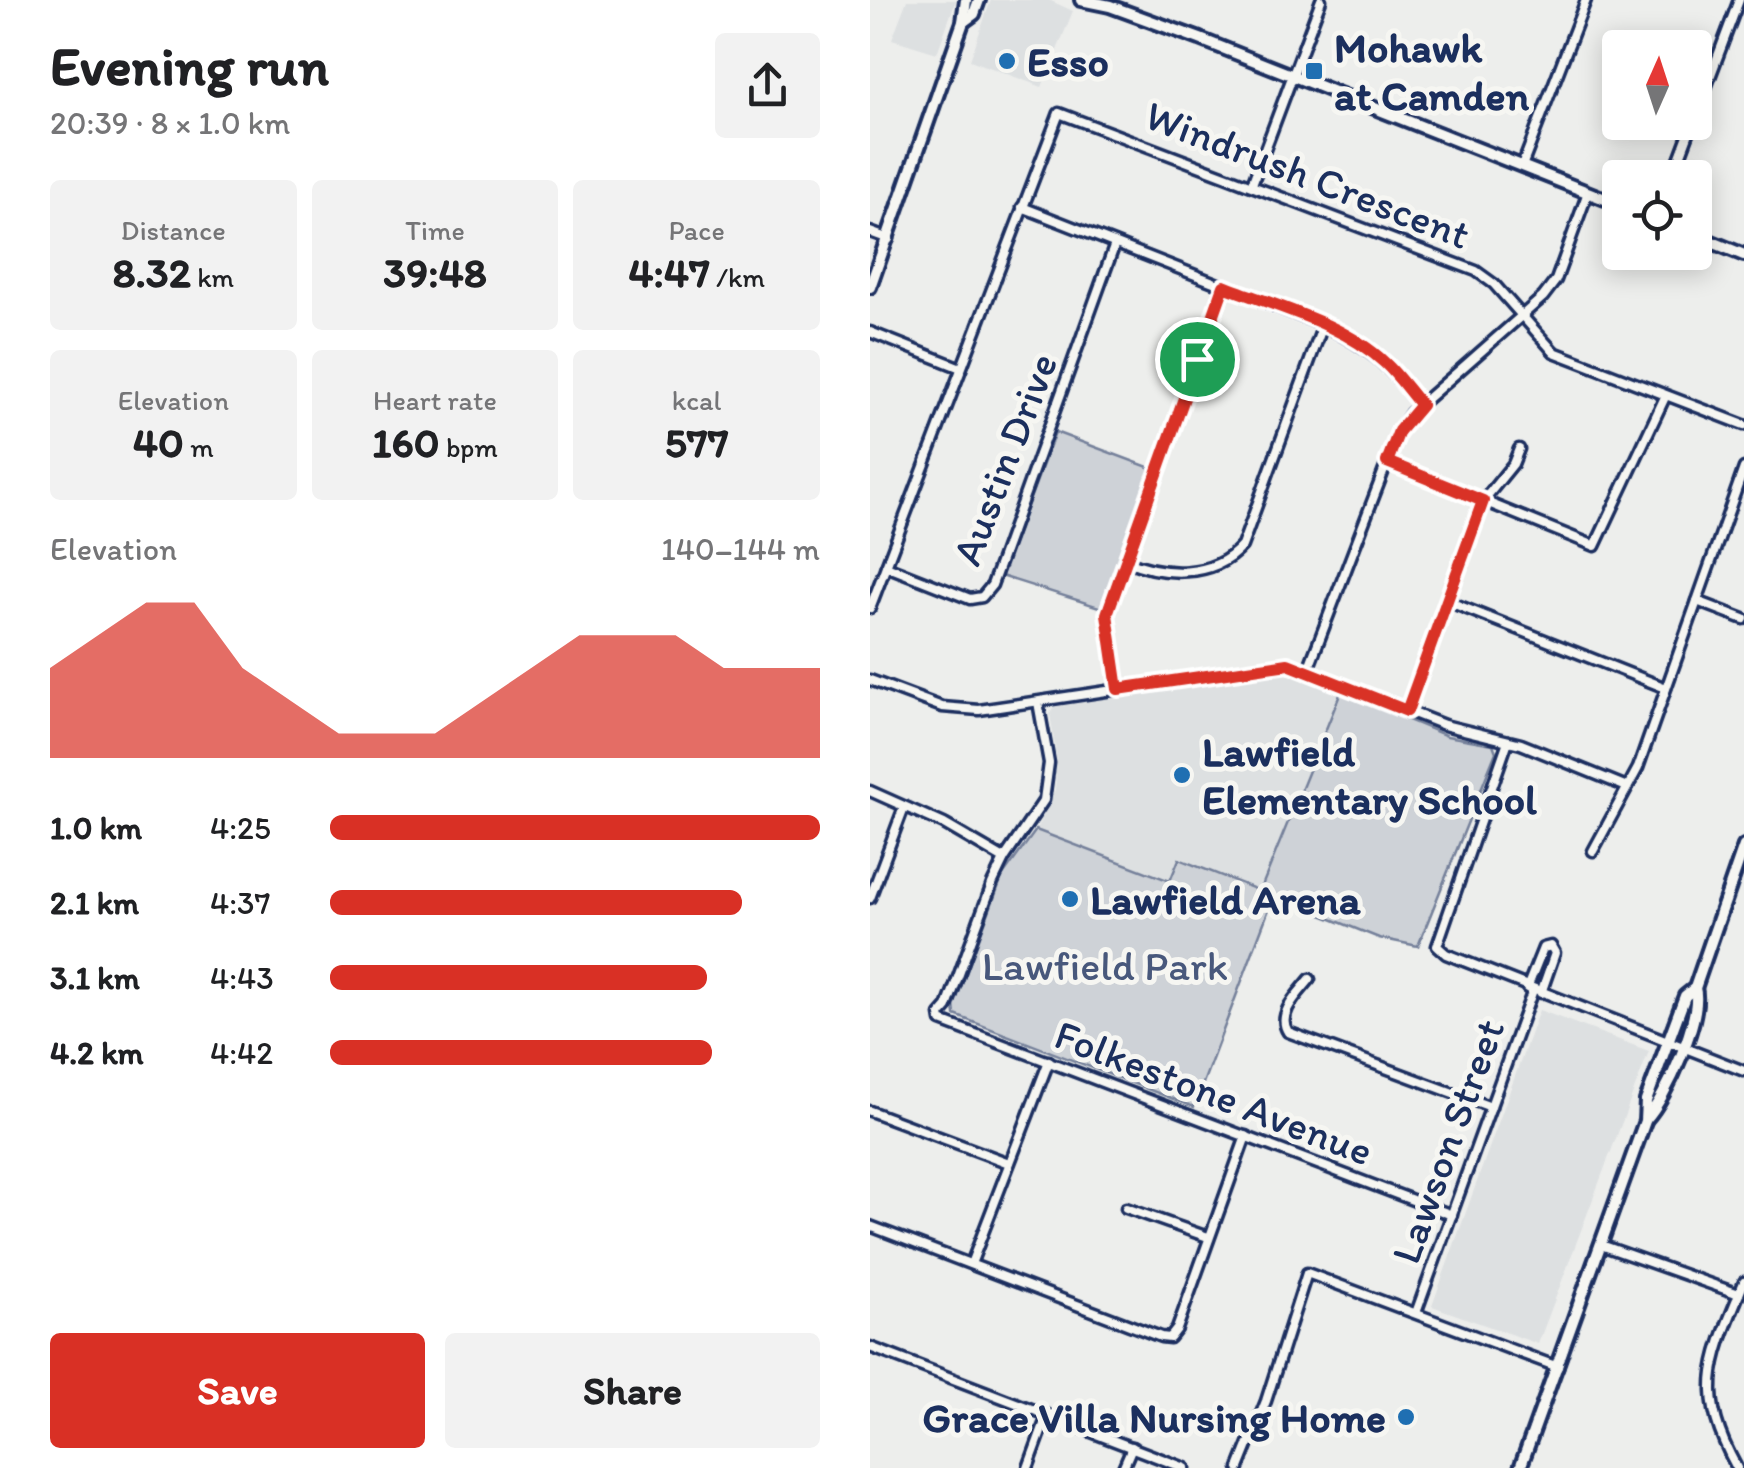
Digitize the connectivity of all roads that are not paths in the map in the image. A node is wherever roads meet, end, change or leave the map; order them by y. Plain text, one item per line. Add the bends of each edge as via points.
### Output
1 (966, 0) edge
2 (980, 0) edge
3 (1081, 0) edge
4 (1322, 0) edge
5 (1586, 0) edge
6 (1739, 0) edge
7 (1105, 3) edge
8 (964, 22) junction
9 (1712, 72) edge
10 (1292, 75) junction
11 (1522, 166) junction
12 (1252, 184) junction
13 (1588, 192) junction
14 (1602, 198) edge
15 (1022, 207) junction
16 (870, 232) edge
17 (889, 239) junction
18 (1712, 242) edge
19 (1115, 244) junction
20 (1744, 254) edge
21 (1224, 286) junction
22 (870, 287) edge
23 (1522, 318) junction
24 (1323, 325) junction
25 (870, 332) edge
26 (961, 368) junction
27 (1665, 397) junction
28 (1421, 405) junction
29 (1744, 425) edge
30 (1519, 448) dead end
31 (1387, 462) junction
32 (1744, 468) edge
33 (1483, 501) junction
34 (1125, 560) junction
35 (886, 566) junction
36 (1697, 601) junction
37 (1447, 602) junction
38 (870, 608) edge
39 (1744, 619) edge
40 (1307, 672) junction
41 (870, 680) edge
42 (1666, 688) junction
43 (1118, 689) junction
44 (1038, 702) junction
45 (1407, 711) junction
46 (1508, 740) junction
47 (1627, 786) junction
48 (870, 791) edge
49 (904, 807) junction
50 (1744, 846) edge
51 (1593, 851) dead end
52 (1004, 859) junction
53 (870, 898) edge
54 (1310, 978) dead end
55 (1695, 988) junction
56 (1533, 990) junction
57 (1667, 1042) junction
58 (1682, 1048) junction
59 (1050, 1061) junction
60 (1744, 1071) edge
61 (1491, 1107) junction
62 (870, 1111) edge
63 (1645, 1120) junction
64 (1246, 1136) junction
65 (1010, 1163) junction
66 (1126, 1208) dead end
67 (1452, 1215) junction
68 (870, 1226) edge
69 (1208, 1237) junction
70 (1601, 1244) junction
71 (972, 1264) junction
72 (1744, 1282) edge
73 (1739, 1294) junction
74 (1416, 1312) junction
75 (870, 1347) edge
76 (1558, 1367) junction
77 (1047, 1416) junction
78 (1132, 1447) junction
79 (1028, 1468) edge
80 (1123, 1468) edge
81 (1185, 1468) edge
82 (1239, 1468) edge
83 (1520, 1468) edge
84 (1736, 1468) edge

1 - 8 main road
2 - 8 main road
3 - 7 main road
4 - 10 street
5 - 11 street
6 - 9 street
7 - 10 main road
8 - 17 main road
10 - 11 main road
10 - 12 street
11 - 13 main road
12 - 15 street, Windrush Crescent via 1065,113 1056,116
12 - 23 street, Windrush Crescent via 1476,271
13 - 14 main road
13 - 23 street via 1556,280
15 - 19 street
15 - 26 street
16 - 17 street
17 - 22 main road
18 - 20 main road
19 - 21 street
19 - 35 street, Austin Drive via 992,584 982,597 970,599
21 - 24 street
21 - 34 street
23 - 27 street, Windrush Crescent via 1554,352
23 - 28 street
24 - 28 street via 1365,346
24 - 34 street via 1242,546 1229,561 1166,573
25 - 26 street
26 - 35 street
27 - 29 street, Windrush Crescent
27 - 33 street via 1595,546
28 - 31 street via 1399,431
30 - 33 street
31 - 33 street
31 - 40 street
32 - 36 street
33 - 37 street
34 - 43 street via 1107,614
35 - 38 street
36 - 39 street
36 - 42 street
37 - 42 street
37 - 45 street
40 - 43 street via 1276,664
40 - 45 street
41 - 44 street via 959,710
42 - 47 street
43 - 44 street
44 - 52 street, Folkestone Avenue via 1049,763 1044,800
45 - 46 street
46 - 47 street
46 - 56 street via 1437,946
47 - 51 street
48 - 49 street
49 - 52 street
49 - 53 street
50 - 55 main road
52 - 59 street, Folkestone Avenue via 941,1021
54 - 61 street via 1283,1017 1288,1032
55 - 57 main road
55 - 58 main road via 1699,1000
56 - 56 street via 1555,953 1551,946 1543,948
56 - 57 street
56 - 61 street, Lawson Street
57 - 58 street
57 - 63 main road
58 - 60 street
58 - 63 main road via 1659,1105
59 - 64 street, Folkestone Avenue
59 - 65 street
61 - 67 street, Lawson Street
62 - 65 street
63 - 70 main road
64 - 67 street, Folkestone Avenue
64 - 69 street
65 - 71 street
66 - 69 street
67 - 74 street, Lawson Street
68 - 71 street
69 - 71 street via 1170,1338
70 - 73 street
70 - 76 main road
72 - 73 street
73 - 84 street via 1718,1347 1710,1400
74 - 76 street
74 - 82 street via 1307,1272
75 - 77 street
76 - 83 main road
77 - 78 street
77 - 79 street
78 - 80 street
78 - 81 street

